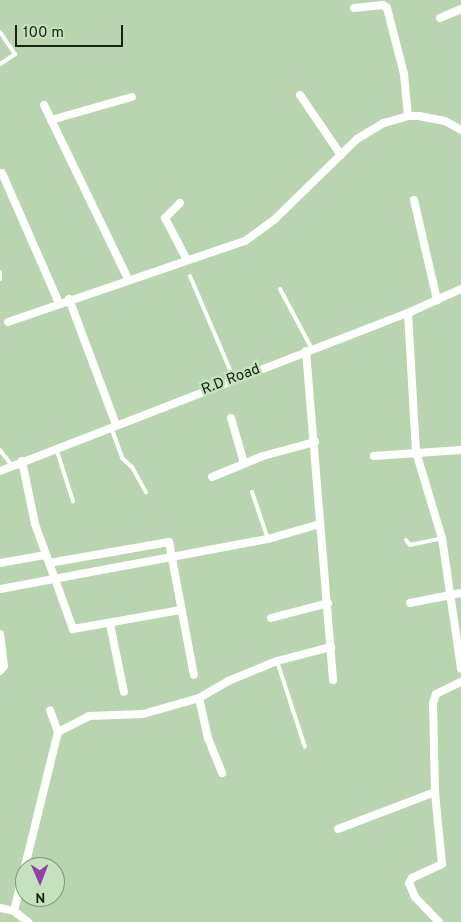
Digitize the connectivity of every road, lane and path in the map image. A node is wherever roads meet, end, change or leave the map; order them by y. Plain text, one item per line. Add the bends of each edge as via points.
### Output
1 (354, 8) dead end
2 (461, 9) edge
3 (440, 18) dead end
4 (0, 32) edge
5 (0, 64) edge
6 (300, 95) dead end
7 (132, 97) dead end
8 (44, 105) dead end
9 (408, 116) junction
10 (51, 120) junction
11 (461, 130) edge
12 (341, 155) junction
13 (2, 173) dead end
14 (414, 200) dead end
15 (180, 203) dead end
16 (187, 260) junction
17 (0, 272) edge
18 (190, 276) dead end
19 (0, 279) edge
20 (129, 281) junction
21 (461, 289) edge
22 (280, 290) dead end
23 (69, 299) junction
24 (437, 300) junction
25 (59, 303) junction
26 (408, 313) junction
27 (8, 322) dead end
28 (309, 350) junction
29 (234, 379) junction
30 (231, 418) dead end
31 (113, 426) junction
32 (315, 442) junction
33 (56, 448) junction
34 (0, 450) edge
35 (461, 450) edge
36 (416, 452) junction
37 (374, 456) dead end
38 (22, 461) junction
39 (244, 463) junction
40 (12, 466) junction
41 (0, 471) edge
42 (212, 477) dead end
43 (146, 492) dead end
44 (252, 492) dead end
45 (73, 501) dead end
46 (320, 524) junction
47 (268, 538) junction
48 (442, 538) junction
49 (406, 540) dead end
50 (47, 559) junction
51 (0, 563) edge
52 (0, 589) edge
53 (461, 593) edge
54 (450, 595) junction
55 (328, 603) junction
56 (410, 604) dead end
57 (181, 610) junction
58 (271, 618) dead end
59 (110, 624) junction
60 (0, 634) edge
61 (331, 647) junction
62 (277, 661) junction
63 (461, 668) edge
64 (0, 671) edge
65 (194, 675) dead end
66 (333, 680) dead end
67 (461, 682) edge
68 (124, 692) dead end
69 (199, 698) junction
70 (50, 710) dead end
71 (58, 732) junction
72 (305, 747) dead end
73 (222, 773) dead end
74 (435, 792) junction
75 (338, 829) dead end
76 (0, 908) edge
77 (14, 911) junction
78 (28, 922) edge
79 (439, 922) edge

1 - 9 street via 383,5 387,8 404,74
2 - 3 street
4 - 5 lane via 16,54
6 - 12 street
7 - 10 street
8 - 10 street
9 - 11 street via 437,119
9 - 12 street via 374,128
10 - 20 street
12 - 16 street via 255,235 240,244
13 - 25 street
14 - 24 street
15 - 16 street via 165,218
16 - 20 street
17 - 19 lane
18 - 29 lane
20 - 23 street
21 - 24 street, R.D Road
22 - 28 lane
23 - 25 street
23 - 31 street
24 - 26 street, R.D Road
25 - 27 street
26 - 28 street, R.D Road
26 - 36 street
28 - 29 street, R.D Road
28 - 32 street
29 - 31 street, R.D Road
30 - 39 street
31 - 33 street, R.D Road
31 - 43 lane via 122,458 132,467
32 - 39 street
32 - 46 street
33 - 38 street, R.D Road
33 - 45 lane
34 - 40 lane
35 - 36 street
36 - 37 street
36 - 48 street
38 - 40 street, R.D Road
38 - 50 street via 35,524
39 - 42 street
40 - 41 street, R.D Road
44 - 47 lane
46 - 47 street
46 - 55 street
47 - 52 street
48 - 49 lane via 410,545
48 - 54 street
50 - 51 street
50 - 57 street via 167,541
50 - 59 street via 73,629
53 - 54 street
54 - 56 street
54 - 63 street
55 - 58 street
55 - 61 street
57 - 59 street
57 - 65 street
59 - 68 street
60 - 64 street via 4,666
61 - 62 street
61 - 66 street
62 - 69 street via 228,680
62 - 72 lane
67 - 74 street via 434,697
69 - 71 street via 143,714 93,715
69 - 73 street via 208,738
70 - 71 street
71 - 77 street
74 - 75 street
74 - 79 street via 442,864 412,878 409,883 415,897
76 - 77 street
77 - 78 street

